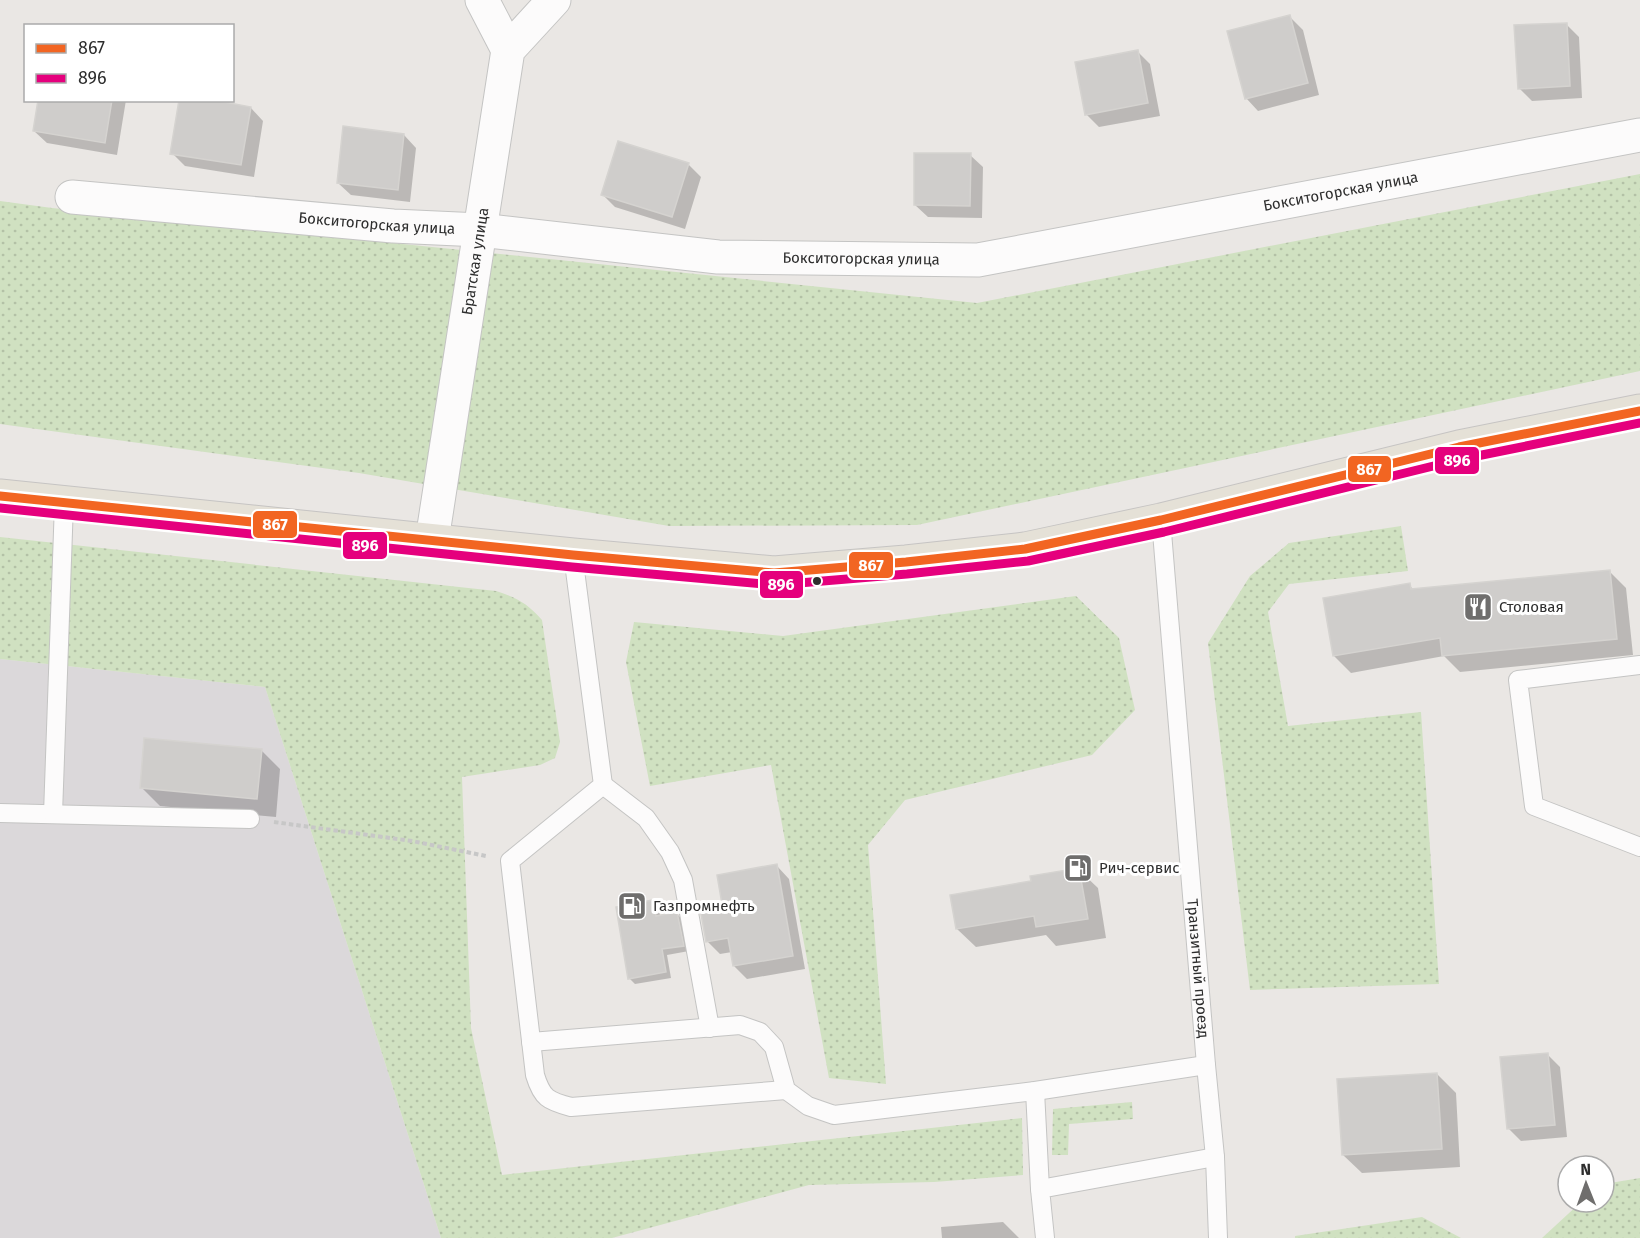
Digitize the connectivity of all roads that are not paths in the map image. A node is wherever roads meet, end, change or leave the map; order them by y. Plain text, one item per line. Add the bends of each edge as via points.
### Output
1 (482, 0) edge
2 (554, 0) edge
3 (508, 50) junction
4 (1640, 135) edge
5 (72, 197) dead end
6 (480, 230) junction
7 (1640, 411) edge
8 (0, 496) edge
9 (64, 503) junction
10 (1161, 520) junction
11 (432, 540) junction
12 (573, 555) junction
13 (1640, 664) edge
14 (603, 785) junction
15 (0, 813) edge
16 (53, 814) junction
17 (250, 819) road end
18 (1640, 847) edge
19 (710, 1028) junction
20 (531, 1042) junction
21 (1206, 1065) junction
22 (786, 1090) junction
23 (1035, 1091) junction
24 (1215, 1157) junction
25 (1040, 1189) junction
26 (1045, 1238) edge
27 (1218, 1238) edge

1 - 3 street
2 - 3 street
3 - 6 street, Братская улица
4 - 6 street, Бокситогорская улица via 978,260 718,257
5 - 6 street, Бокситогорская улица via 393,226
6 - 11 street, Братская улица
7 - 10 main road via 1459,447
8 - 9 main road
9 - 11 main road
9 - 16 lane
10 - 12 main road via 1025,549 774,573
10 - 21 lane, Транзитный проезд
11 - 12 main road
12 - 14 lane
13 - 18 lane via 1518,680 1534,806
14 - 19 lane via 646,818 670,852 683,880
14 - 20 lane via 510,861
15 - 16 lane
16 - 17 lane
19 - 20 lane
19 - 22 lane via 740,1025 760,1032 774,1047
20 - 22 lane via 540,1090 550,1101 571,1107
21 - 23 lane
21 - 24 lane, Транзитный проезд
22 - 23 lane via 808,1106 834,1115
23 - 25 lane
24 - 25 lane
24 - 27 lane, Транзитный проезд
25 - 26 lane

